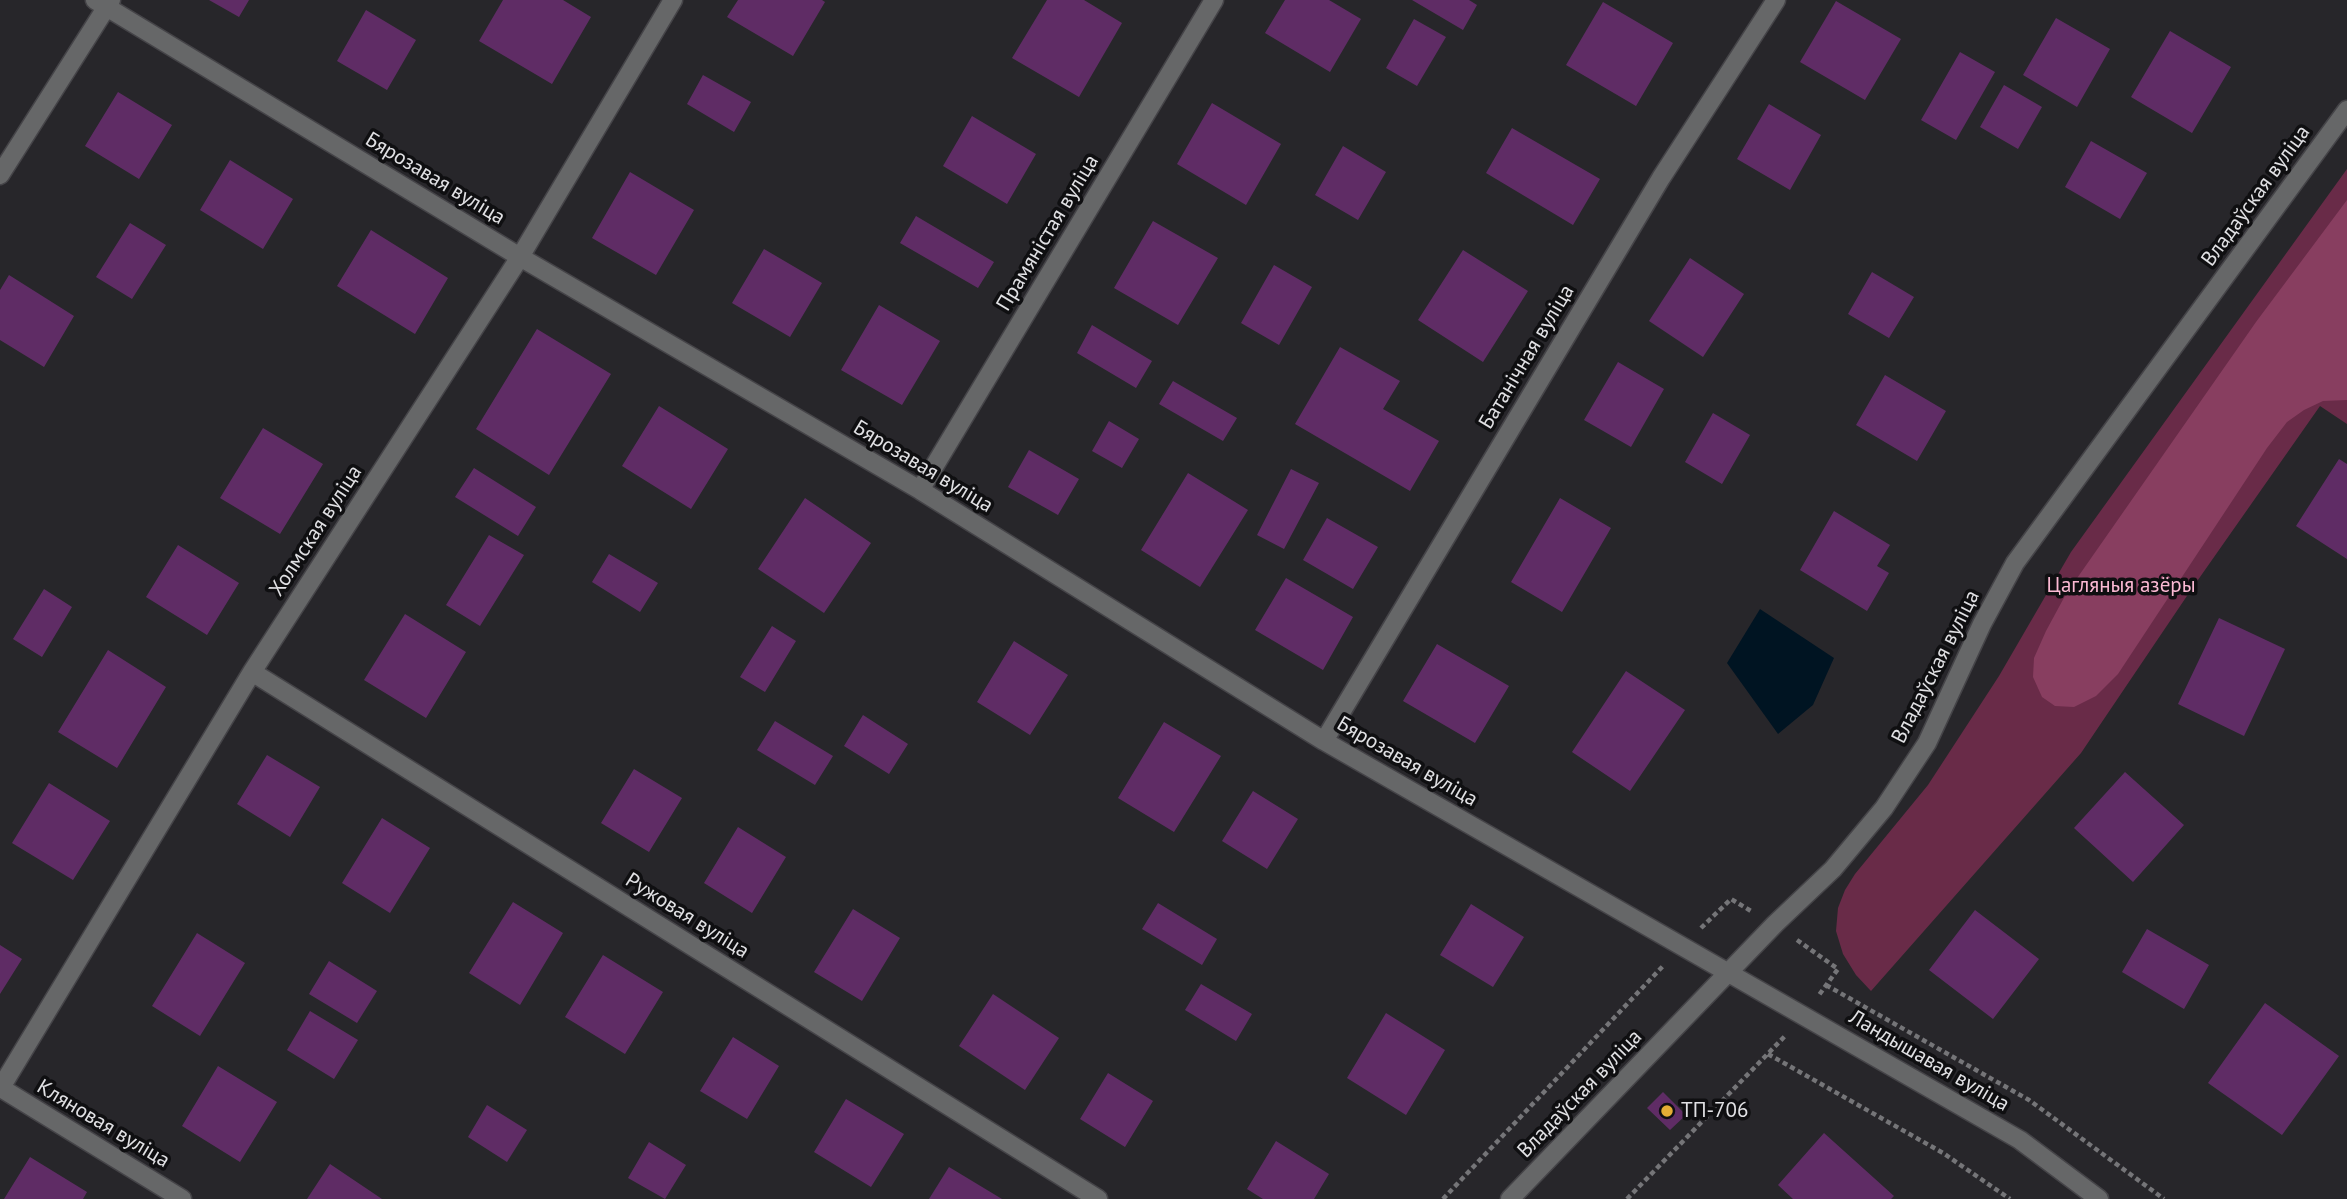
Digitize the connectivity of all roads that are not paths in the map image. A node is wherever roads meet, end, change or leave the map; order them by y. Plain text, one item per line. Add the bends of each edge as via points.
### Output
1 (673, 0) edge
2 (1214, 0) edge
3 (1776, 0) edge
4 (104, 2) edge
5 (2347, 110) edge
6 (0, 175) edge
7 (520, 257) junction
8 (920, 490) junction
9 (252, 672) junction
10 (1324, 741) junction
11 (1728, 974) junction
12 (0, 1088) edge
13 (183, 1199) edge
14 (1098, 1199) edge
15 (1510, 1199) edge
16 (2099, 1199) edge

1 - 7 street, Холмская вуліца
2 - 8 street, Прамяністая вуліца
3 - 10 street, Батанічная вуліца via 1661,178
4 - 6 street
4 - 7 street, Бярозавая вуліца
5 - 11 street, Владаўская вуліца via 2015,563 1927,743 1884,808 1833,869
7 - 8 street, Бярозавая вуліца
7 - 9 street, Холмская вуліца
8 - 10 street, Бярозавая вуліца
9 - 12 street, Холмская вуліца
9 - 14 street, Ружовая вуліца
10 - 11 street, Бярозавая вуліца
11 - 15 street, Владаўская вуліца
11 - 16 street, Ландышавая вуліца via 2020,1140
12 - 13 street, Кляновая вуліца

